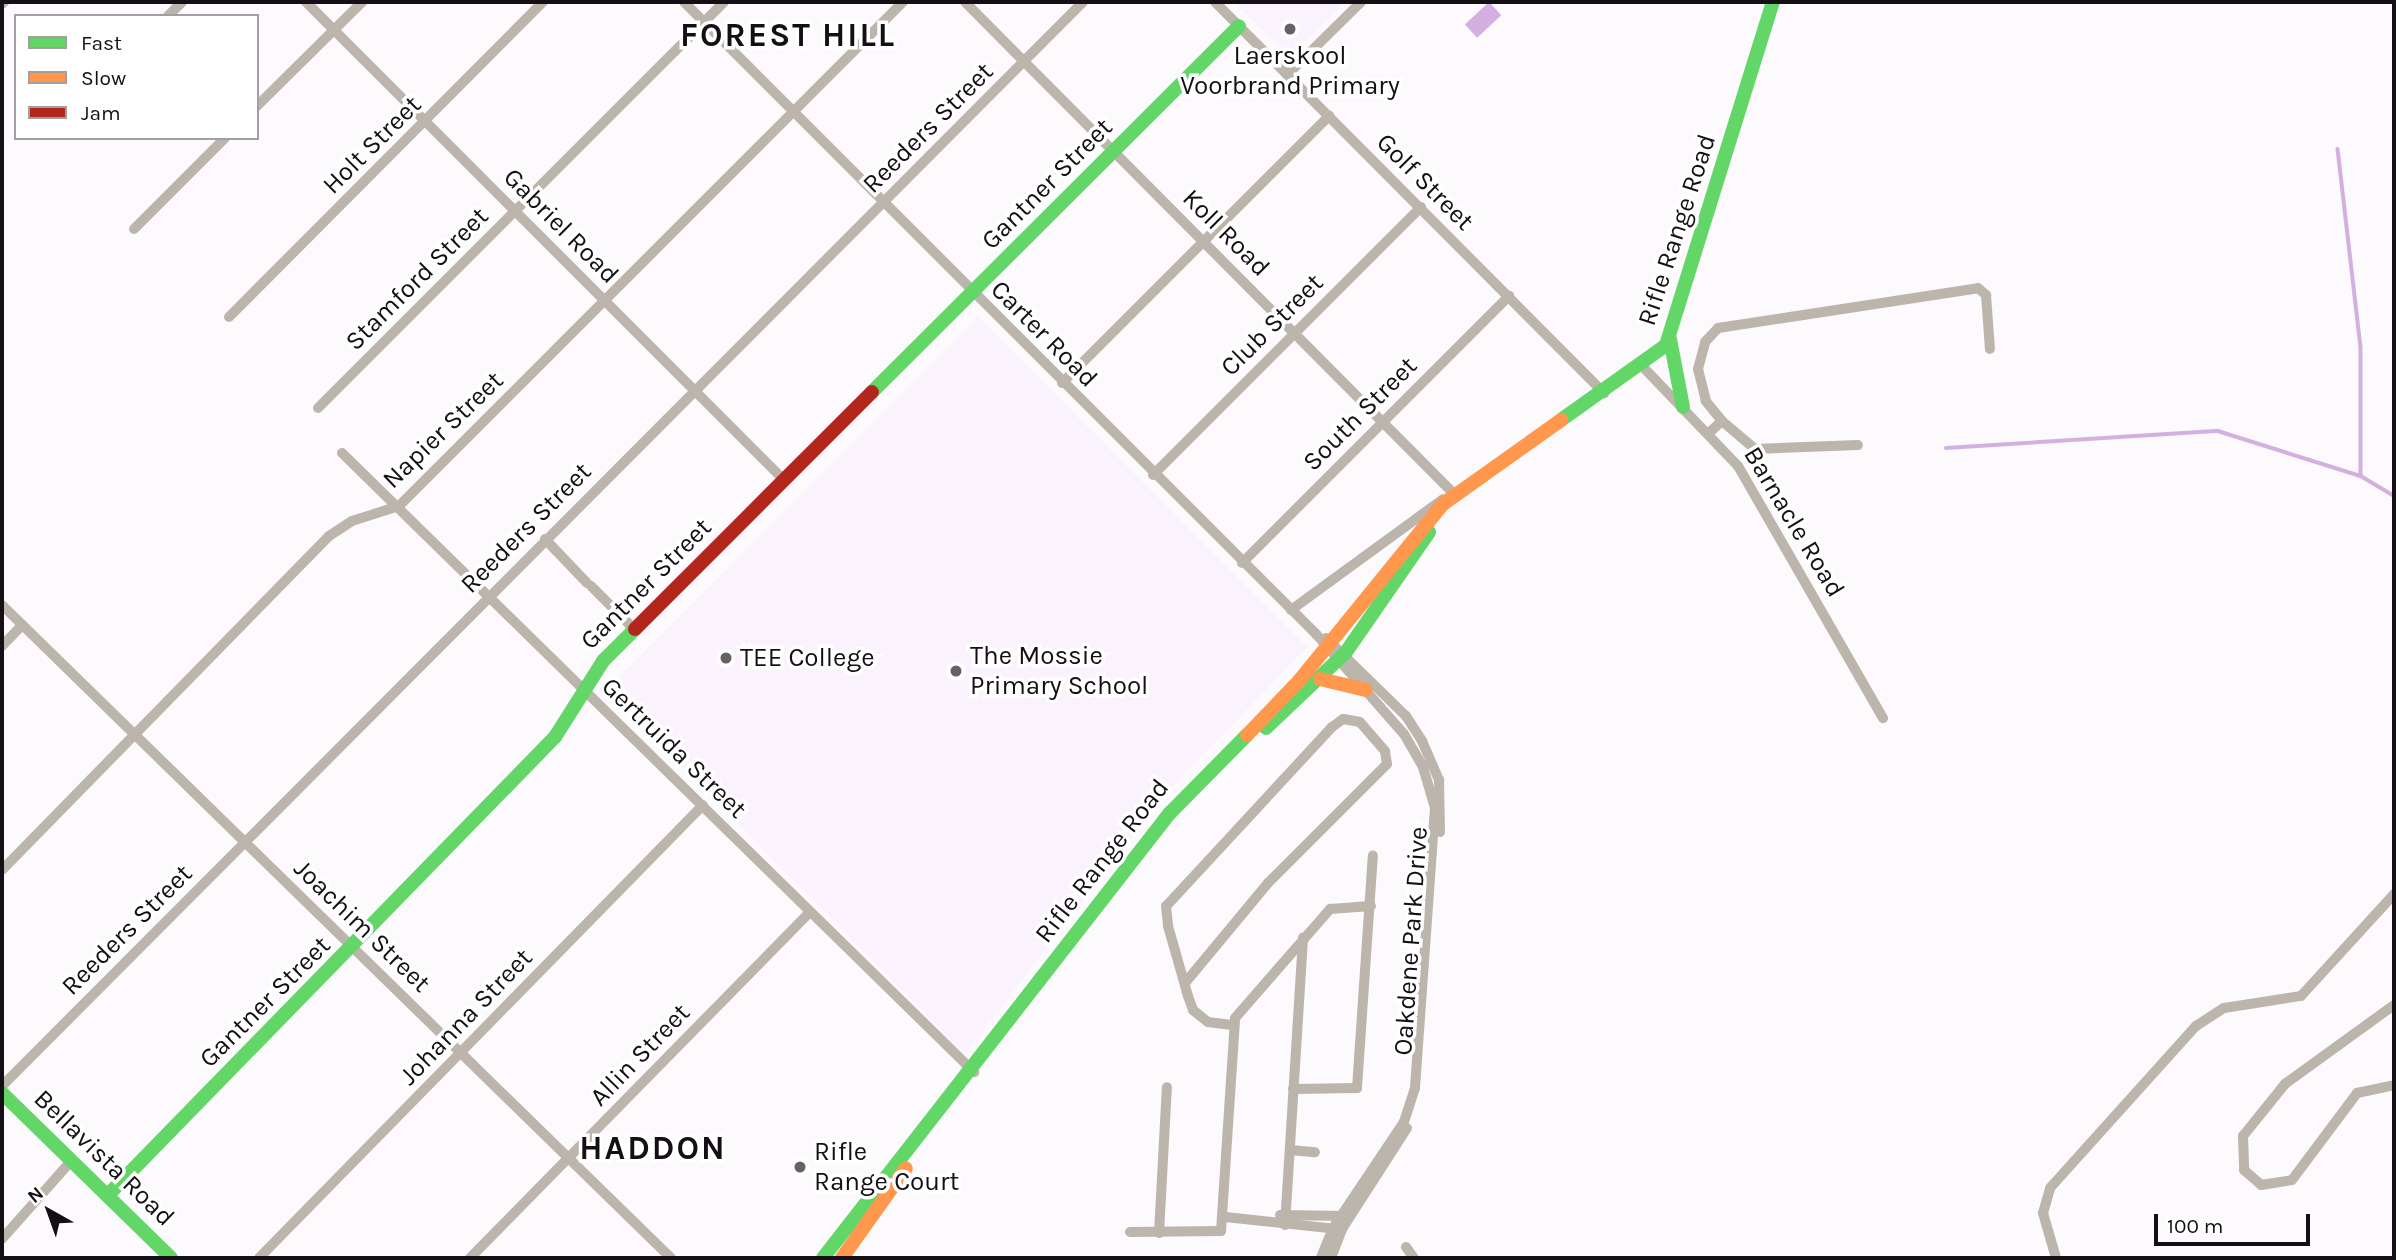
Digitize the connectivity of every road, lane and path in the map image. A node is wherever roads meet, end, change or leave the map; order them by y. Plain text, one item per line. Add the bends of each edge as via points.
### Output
1 (306, 2) edge
2 (362, 2) edge
3 (543, 2) edge
4 (684, 2) edge
5 (724, 2) edge
6 (903, 2) edge
7 (965, 2) edge
8 (1083, 2) edge
9 (1215, 2) edge
10 (1361, 2) edge
11 (1773, 2) edge
12 (704, 22) junction
13 (1239, 26) junction
14 (334, 30) junction
15 (1024, 61) junction
16 (1287, 75) junction
17 (259, 105) edge
18 (792, 113) junction
19 (1329, 116) junction
20 (425, 121) junction
21 (223, 140) edge
22 (1114, 151) junction
23 (883, 203) junction
24 (1421, 207) junction
25 (515, 210) junction
26 (134, 229) dead end
27 (1204, 241) junction
28 (974, 293) junction
29 (1509, 296) junction
30 (604, 298) junction
31 (229, 317) dead end
32 (1294, 332) junction
33 (1670, 339) junction
34 (1990, 349) dead end
35 (1643, 367) junction
36 (1062, 383) junction
37 (694, 390) junction
38 (1604, 393) junction
39 (1683, 407) junction
40 (318, 408) dead end
41 (1385, 420) junction
42 (1722, 421) junction
43 (1710, 432) junction
44 (1858, 445) dead end
45 (342, 453) dead end
46 (1153, 475) junction
47 (785, 481) junction
48 (1453, 493) junction
49 (399, 506) junction
50 (1441, 510) junction
51 (545, 539) junction
52 (1242, 563) junction
53 (489, 594) junction
54 (2, 605) edge
55 (1291, 610) junction
56 (22, 625) junction
57 (634, 629) junction
58 (1330, 645) junction
59 (2, 646) edge
60 (1342, 656) junction
61 (1320, 679) junction
62 (582, 688) junction
63 (1366, 690) junction
64 (1883, 718) dead end
65 (135, 734) junction
66 (1428, 765) junction
67 (703, 805) junction
68 (244, 841) junction
69 (1373, 856) dead end
70 (2, 870) edge
71 (2394, 894) edge
72 (1371, 906) junction
73 (810, 912) junction
74 (1303, 938) junction
75 (353, 947) junction
76 (1185, 983) junction
77 (2394, 1004) edge
78 (1234, 1025) junction
79 (461, 1053) junction
80 (973, 1071) junction
81 (2394, 1085) edge
82 (2, 1086) edge
83 (1167, 1087) dead end
84 (1293, 1089) junction
85 (2, 1093) edge
86 (1290, 1150) junction
87 (1315, 1152) dead end
88 (569, 1158) junction
89 (72, 1160) junction
90 (108, 1195) junction
91 (1286, 1212) junction
92 (1225, 1217) junction
93 (1345, 1217) junction
94 (1270, 1219) junction
95 (1285, 1225) junction
96 (1337, 1228) junction
97 (1130, 1232) dead end
98 (1159, 1233) junction
99 (2, 1238) edge
100 (1406, 1247) dead end
101 (171, 1258) edge
102 (259, 1258) edge
103 (470, 1258) edge
104 (671, 1258) edge
105 (823, 1258) edge
106 (842, 1258) edge
107 (1321, 1258) edge
108 (1332, 1258) edge
109 (1415, 1258) edge
110 (2056, 1258) edge

1 - 14 street, Gabriel Road
2 - 14 street
3 - 20 street, Holt Street
4 - 12 street, Carter Road
5 - 12 street, Stamford Street
6 - 18 street, Napier Street
7 - 15 street, Koll Road
8 - 15 street, Reeders Street
9 - 13 street, Golf Street
10 - 16 street
11 - 33 main road, Rifle Range Road
12 - 18 street, Carter Road
12 - 25 street, Stamford Street
13 - 16 street, Golf Street
13 - 22 main road, Gantner Street
14 - 17 street
14 - 20 street, Gabriel Road
15 - 22 street, Koll Road
15 - 23 street, Reeders Street
16 - 19 street, Golf Street
18 - 23 street, Carter Road
18 - 30 street, Napier Street
19 - 24 street, Golf Street
19 - 27 street
20 - 25 street, Gabriel Road
20 - 31 street, Holt Street
21 - 26 street
22 - 27 street, Koll Road
22 - 28 main road, Gantner Street
23 - 28 street, Carter Road
23 - 37 street, Reeders Street
24 - 29 street, Golf Street
24 - 32 street, Club Street
25 - 30 street, Gabriel Road
25 - 40 street, Stamford Street
27 - 32 street, Koll Road
27 - 36 street
28 - 36 street, Carter Road
28 - 47 main road, Gantner Street
29 - 38 street, Golf Street
29 - 41 street, South Street
30 - 37 street, Gabriel Road
30 - 49 street, Napier Street
32 - 41 street, Koll Road
32 - 46 street, Club Street
33 - 35 main road, Rifle Range Road
33 - 39 main road
34 - 42 street via 1986,295 1978,288 1718,328 1705,342 1699,369 1706,401
35 - 38 main road, Rifle Range Road
35 - 39 street, Barnacle Road
36 - 46 street, Carter Road
37 - 47 street, Gabriel Road
37 - 51 street, Reeders Street
38 - 48 main road, Rifle Range Road
39 - 43 street, Barnacle Road
41 - 48 street, Koll Road
41 - 52 street, South Street
42 - 43 street
42 - 44 street via 1755,449
43 - 64 street, Barnacle Road via 1738,466
45 - 49 street, Gertruida Street
46 - 52 street, Carter Road
47 - 57 main road, Gantner Street
48 - 50 main road
48 - 55 street, Rifle Range Road
49 - 53 street, Gertruida Street
49 - 65 street, Napier Street via 352,521 329,536
50 - 58 main road, Rifle Range Road
50 - 60 main road, Rifle Range Road
51 - 53 street, Reeders Street
51 - 57 street
52 - 55 street, Carter Road
53 - 62 street, Gertruida Street
53 - 68 street, Reeders Street
54 - 56 street, Joachim Street
55 - 58 street, Carter Road
56 - 59 street
56 - 65 street, Joachim Street
57 - 62 main road, Gantner Street
58 - 60 street, Oakdene Park Drive
58 - 80 main road, Rifle Range Road via 1169,814
60 - 61 main road, Rifle Range Road
60 - 63 street, Oakdene Park Drive
60 - 66 street, Oakdene Park Drive via 1406,716
61 - 63 main road
61 - 80 main road, Rifle Range Road via 1174,817
62 - 67 street, Gertruida Street
62 - 75 main road, Gantner Street via 555,737
63 - 66 street, Oakdene Park Drive
65 - 68 street, Joachim Street
65 - 70 street, Napier Street
66 - 93 street, Oakdene Park Drive via 1435,808 1415,1088 1395,1137
67 - 73 street, Gertruida Street
67 - 79 street, Johanna Street
68 - 75 street, Joachim Street
68 - 82 street, Reeders Street
69 - 72 street
71 - 110 street via 2301,996 2224,1008 2196,1026 2057,1179 2044,1204 2045,1227
72 - 74 street via 1330,909
72 - 84 street via 1356,1088
73 - 80 street, Gertruida Street
73 - 88 street, Allin Street
74 - 78 street
74 - 84 street
75 - 79 street, Joachim Street
75 - 90 main road, Gantner Street
76 - 76 street via 1166,918 1171,897 1332,727 1343,719 1360,722 1385,751 1387,764 1268,883
76 - 78 street via 1202,1020
77 - 81 street via 2285,1084 2243,1136 2244,1170 2265,1185 2292,1180 2357,1093
78 - 92 street
79 - 88 street, Joachim Street
79 - 102 street, Johanna Street
80 - 105 main road, Rifle Range Road
80 - 106 main road, Rifle Range Road
83 - 98 street
84 - 86 street
85 - 89 main road, Bellavista Road
86 - 87 street
86 - 91 street
88 - 103 street, Allin Street
88 - 104 street, Joachim Street
89 - 90 main road, Bellavista Road
89 - 99 street
90 - 101 main road, Bellavista Road
91 - 93 street
91 - 94 street
91 - 95 street
92 - 94 street
92 - 98 street via 1214,1234
93 - 96 street, Oakdene Park Drive
94 - 95 street
95 - 96 street
96 - 107 street, Oakdene Park Drive
96 - 108 street, Oakdene Park Drive
97 - 98 street
100 - 109 street

